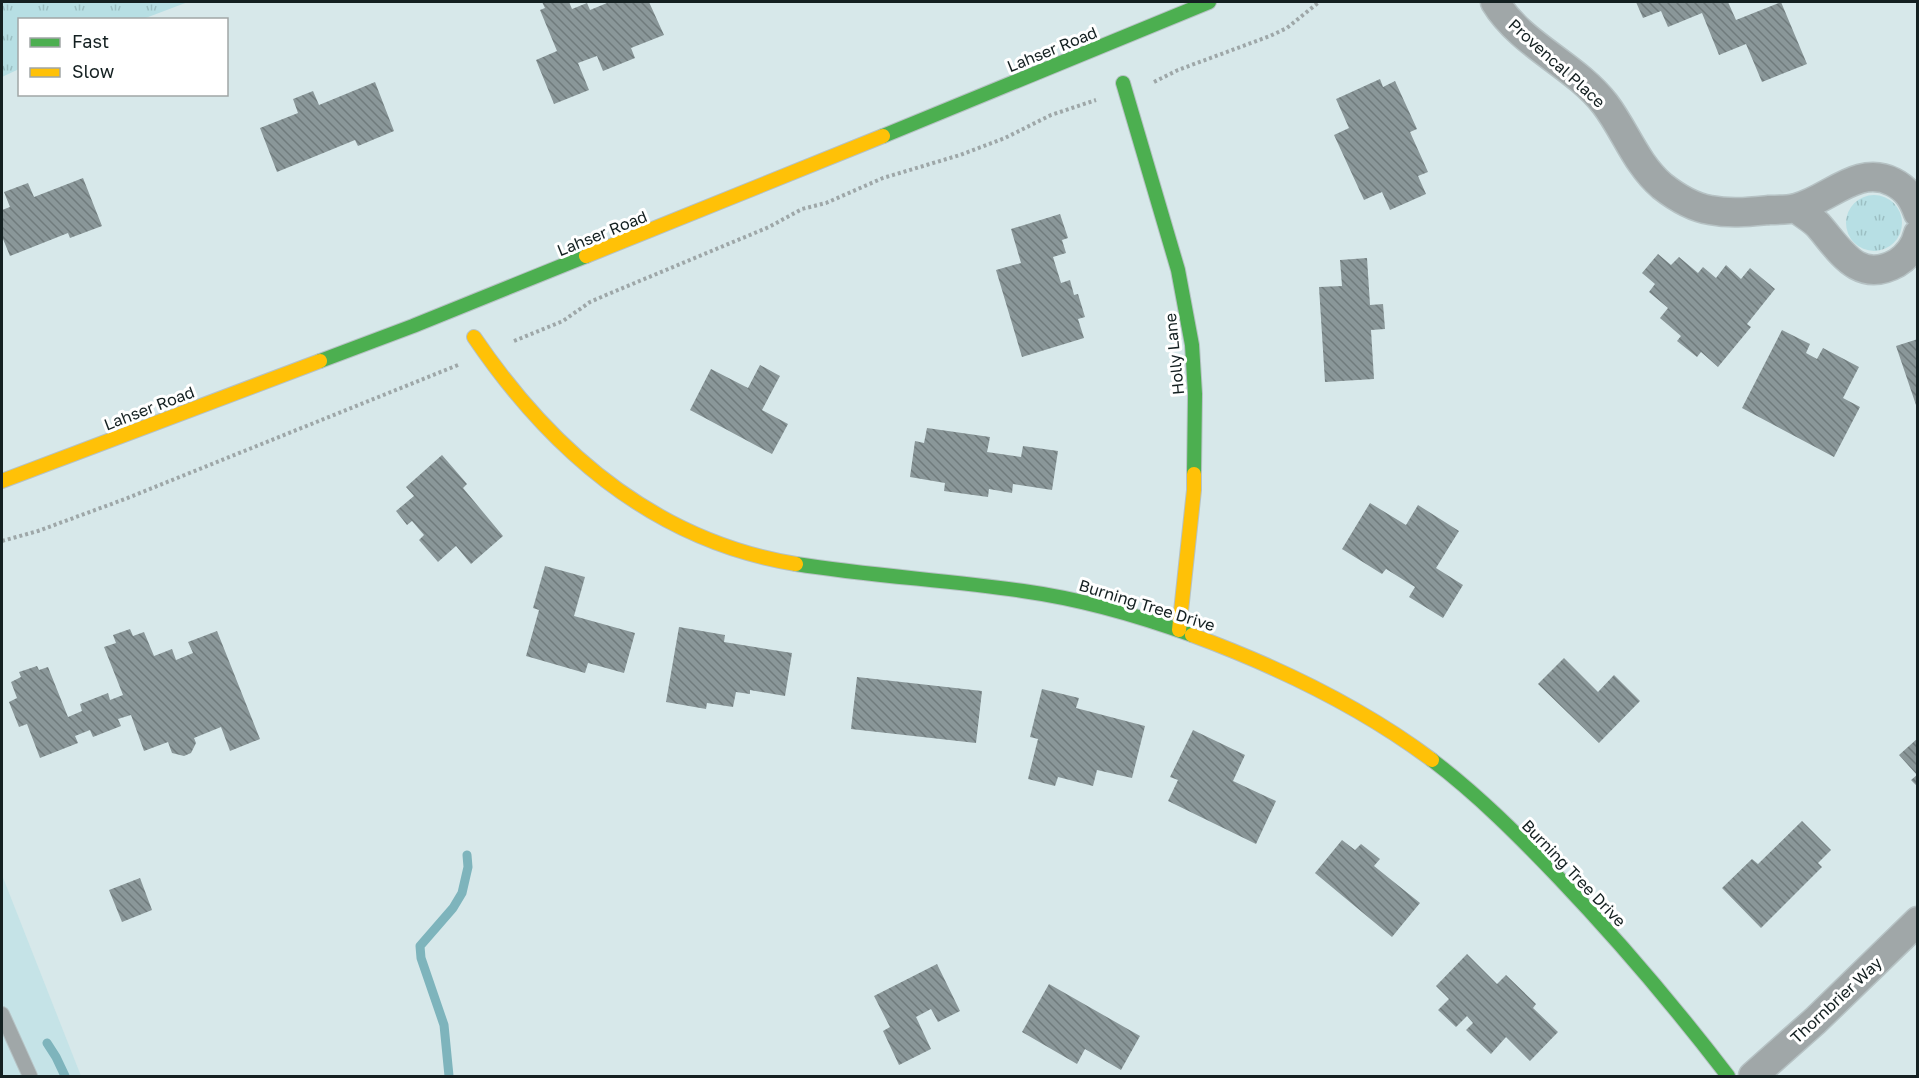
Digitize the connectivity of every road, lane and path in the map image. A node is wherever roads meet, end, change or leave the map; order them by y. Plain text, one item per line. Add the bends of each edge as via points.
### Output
1 (1209, 2) edge
2 (1319, 2) edge
3 (1495, 2) edge
4 (1124, 83) dead end
5 (1146, 87) dead end
6 (1101, 99) dead end
7 (1796, 208) junction
8 (1917, 213) edge
9 (1917, 234) edge
10 (474, 337) dead end
11 (510, 343) dead end
12 (462, 363) dead end
13 (2, 481) edge
14 (2, 541) edge
15 (1179, 630) junction
16 (1917, 921) edge
17 (2, 1014) edge
18 (30, 1077) edge
19 (1728, 1077) edge
20 (1753, 1077) edge

1 - 13 street, Lahser Road via 446,313
2 - 5 path via 1287,28 1178,70
3 - 7 street, Provencal Place via 1513,24 1604,102 1641,162 1660,184 1682,200 1708,210 1738,214
4 - 15 street, Holly Lane via 1178,270 1192,345 1196,413 1194,490
6 - 11 path via 1051,115 978,148 802,209 769,227 590,302 563,321
7 - 8 street, Provencal Place via 1856,179 1871,177 1885,178 1907,192
7 - 9 street via 1817,224 1847,260 1870,270 1885,268 1904,258 1913,249
10 - 15 street, Burning Tree Drive via 534,413 594,472 666,522 699,537 734,550 819,567 1050,595 1117,610
12 - 14 path via 115,503
15 - 19 street, Burning Tree Drive via 1285,673 1363,715 1431,759 1479,799 1589,910 1659,989
16 - 20 street, Thornbrier Way
17 - 18 lane

